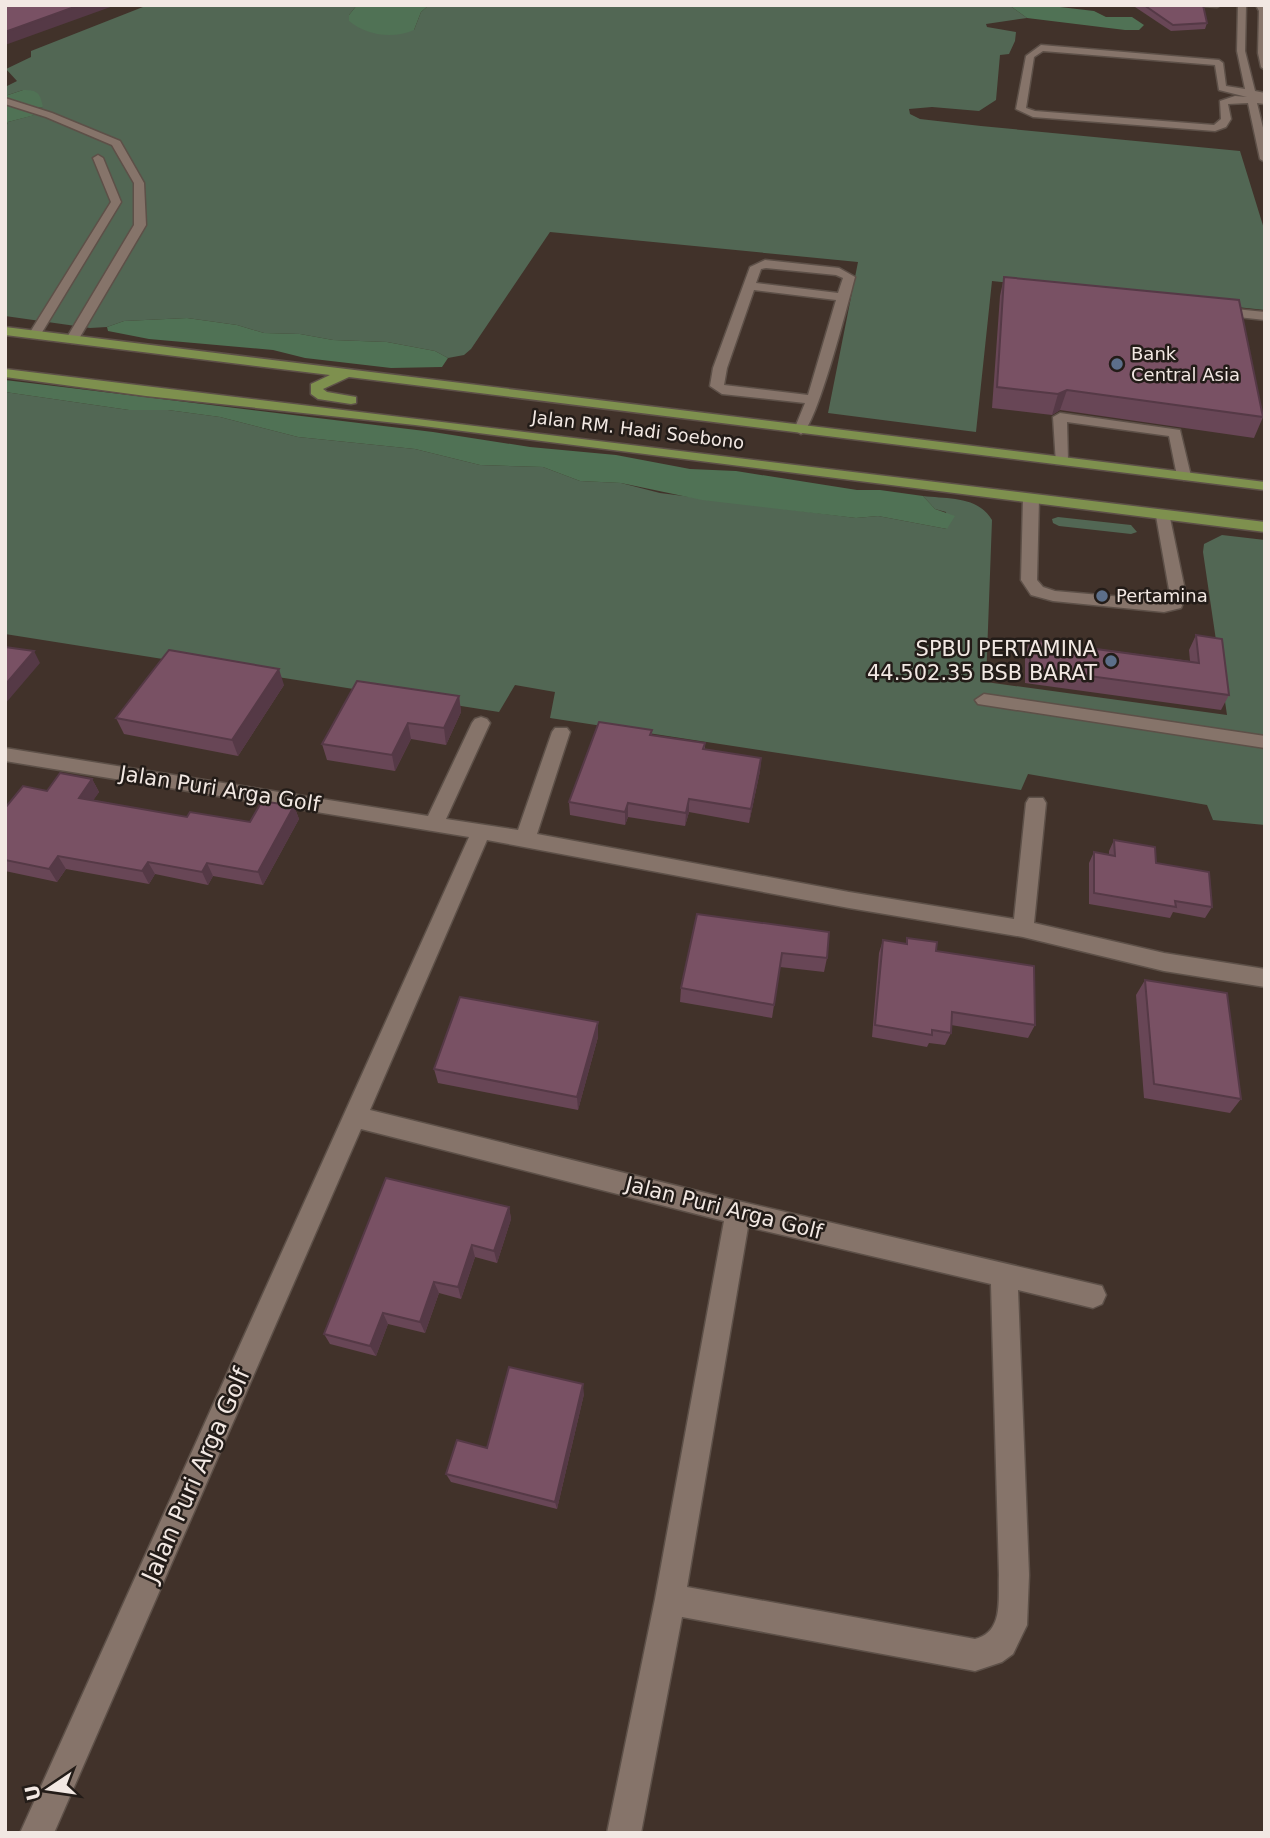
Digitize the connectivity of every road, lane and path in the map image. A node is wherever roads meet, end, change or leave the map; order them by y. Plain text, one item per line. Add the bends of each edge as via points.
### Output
1 (1193, 5) edge
2 (1217, 5) edge
3 (1242, 5) edge
4 (1259, 5) edge
5 (1241, 51) junction
6 (1263, 54) edge
7 (1265, 67) edge
8 (1265, 96) edge
9 (1252, 97) junction
10 (5, 101) edge
11 (1265, 101) edge
12 (98, 158) dead end
13 (1265, 159) edge
14 (139, 183) junction
15 (116, 202) junction
16 (749, 286) junction
17 (844, 297) junction
18 (1204, 310) edge
19 (1265, 316) edge
20 (5, 331) edge
21 (35, 334) junction
22 (72, 339) junction
23 (5, 373) edge
24 (350, 374) junction
25 (813, 400) junction
26 (415, 421) junction
27 (801, 430) junction
28 (1061, 461) junction
29 (1184, 476) junction
30 (1265, 486) edge
31 (1031, 499) junction
32 (1164, 516) junction
33 (1265, 527) edge
34 (985, 699) dead end
35 (481, 723) dead end
36 (561, 732) dead end
37 (1265, 743) edge
38 (5, 754) edge
39 (1036, 803) dead end
40 (434, 824) junction
41 (480, 834) junction
42 (525, 839) junction
43 (1023, 929) junction
44 (1265, 978) edge
45 (356, 1117) junction
46 (738, 1213) junction
47 (1004, 1275) junction
48 (1093, 1295) dead end
49 (670, 1599) junction
50 (37, 1833) edge
51 (624, 1833) edge

1 - 2 street
3 - 5 street
4 - 6 street
5 - 6 street
5 - 9 street
6 - 7 street
8 - 9 street
9 - 9 street via 1223,103 1226,120 1215,128 1033,114 1021,109 1030,56 1041,48 1219,63 1222,88
9 - 11 street
9 - 13 street
10 - 14 street via 116,143
12 - 15 street
14 - 15 street
14 - 22 street via 140,225
15 - 21 street
16 - 17 street
16 - 17 street via 760,265 839,272 849,277
16 - 25 street via 717,386
17 - 25 street
18 - 19 street
20 - 21 main road, Jalan RM. Hadi Soebono
21 - 22 main road, Jalan RM. Hadi Soebono
22 - 24 main road, Jalan RM. Hadi Soebono
23 - 26 main road, Jalan RM. Hadi Soebono
24 - 26 main road via 322,382 316,391 397,409
24 - 27 main road, Jalan RM. Hadi Soebono
25 - 27 street
26 - 31 main road, Jalan RM. Hadi Soebono
27 - 28 main road, Jalan RM. Hadi Soebono
28 - 29 main road, Jalan RM. Hadi Soebono
28 - 29 street via 1060,417 1175,433
29 - 30 main road, Jalan RM. Hadi Soebono
31 - 32 main road, Jalan RM. Hadi Soebono
31 - 32 street via 1029,580 1037,591 1053,596 1164,607 1175,604 1178,595
32 - 33 main road, Jalan RM. Hadi Soebono
34 - 37 street
35 - 40 street
36 - 42 street
38 - 40 street, Jalan Puri Arga Golf
39 - 43 street
40 - 41 street, Jalan Puri Arga Golf
41 - 42 street, Jalan Puri Arga Golf
41 - 45 street, Jalan Puri Arga Golf
42 - 43 street, Jalan Puri Arga Golf
43 - 44 street, Jalan Puri Arga Golf via 1164,962
45 - 46 street, Jalan Puri Arga Golf
45 - 50 street, Jalan Puri Arga Golf
46 - 47 street, Jalan Puri Arga Golf
46 - 49 street
47 - 48 street, Jalan Puri Arga Golf
47 - 49 street via 1014,1575 1012,1625 1002,1643 975,1654
49 - 51 street

